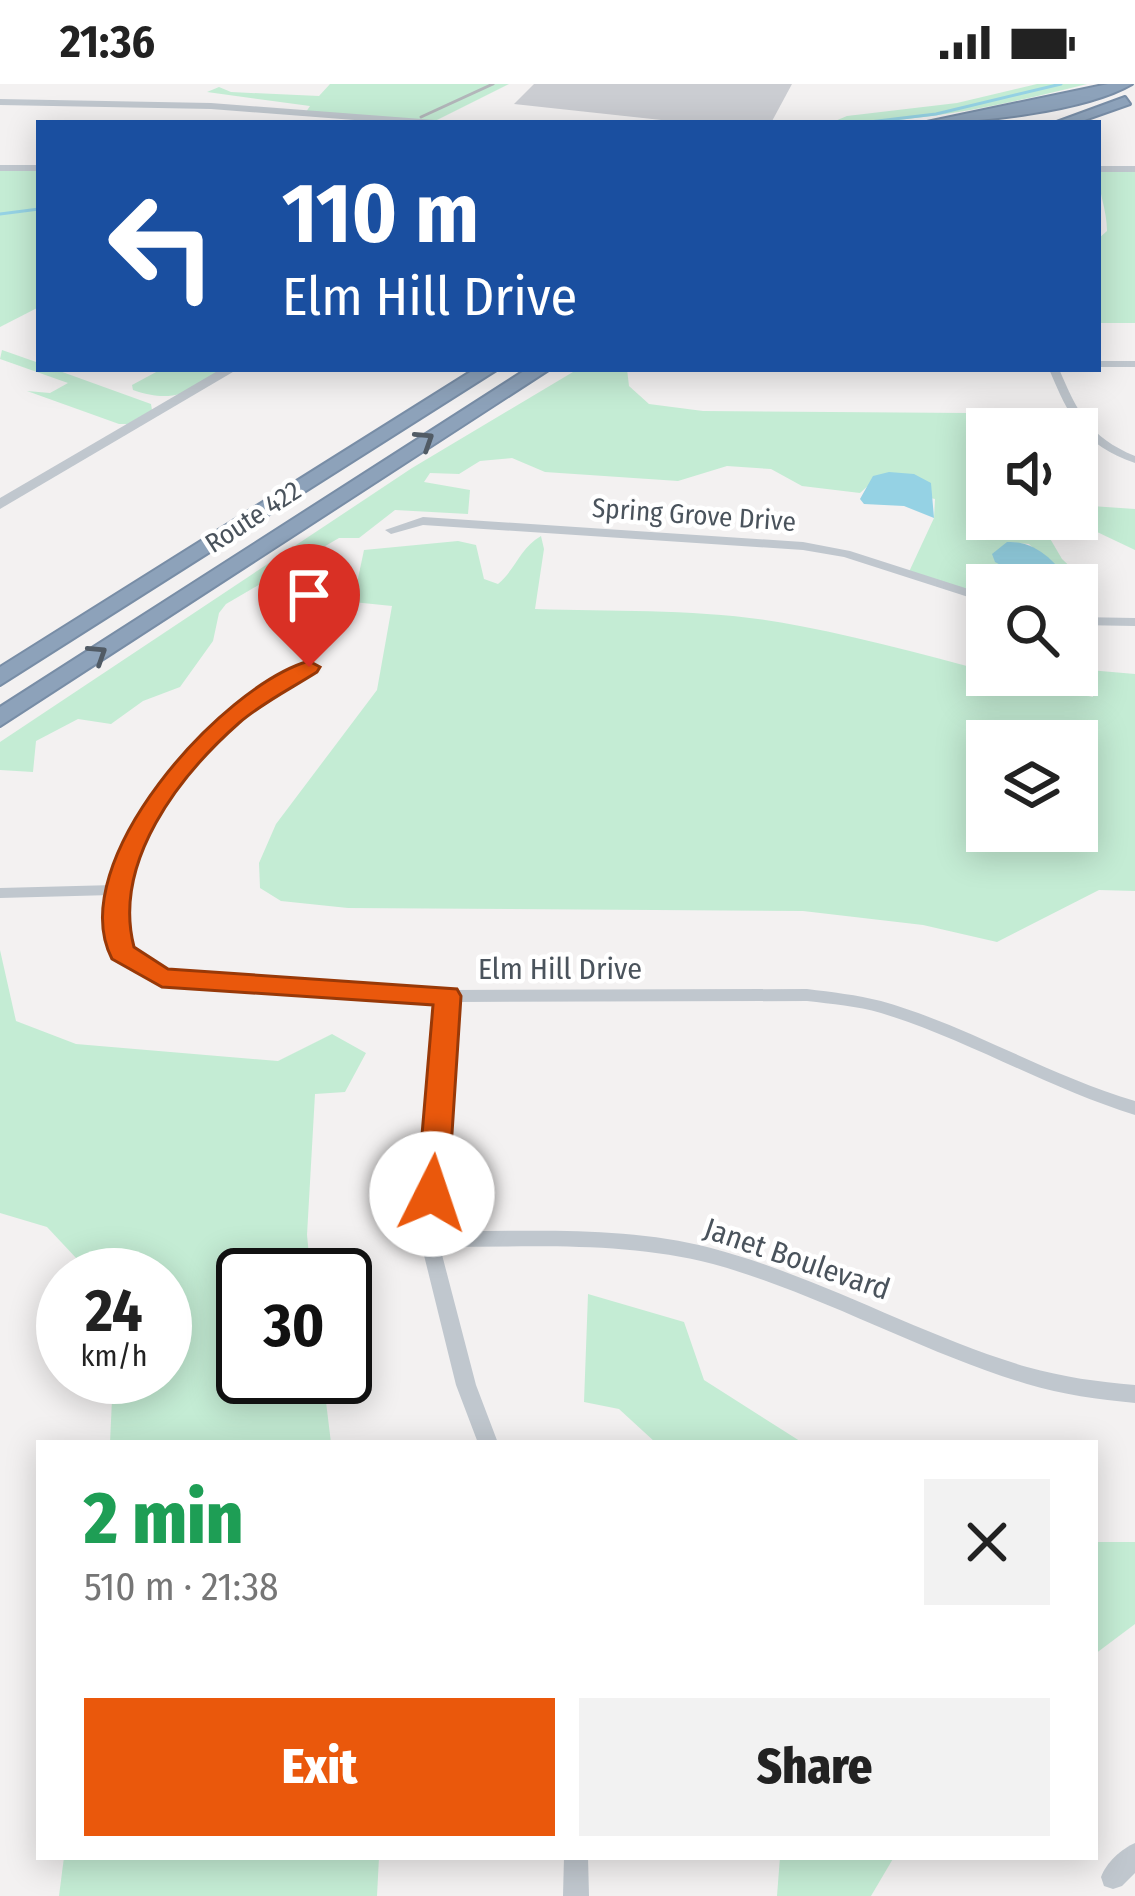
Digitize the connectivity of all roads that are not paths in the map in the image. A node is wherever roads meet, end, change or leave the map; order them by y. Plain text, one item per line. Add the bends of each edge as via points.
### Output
1 (1126, 84) edge
2 (1135, 98) edge
3 (0, 102) edge
4 (1135, 112) edge
5 (396, 120) edge
6 (950, 120) edge
7 (1022, 120) edge
8 (1071, 120) edge
9 (1101, 129) edge
10 (0, 168) edge
11 (36, 168) edge
12 (1101, 169) edge
13 (1135, 169) edge
14 (1101, 364) edge
15 (1135, 364) edge
16 (226, 372) edge
17 (483, 372) edge
18 (537, 372) edge
19 (1055, 372) edge
20 (1135, 460) edge
21 (0, 504) edge
22 (391, 530) dead end
23 (966, 592) edge
24 (1098, 621) edge
25 (1135, 622) edge
26 (309, 667) dead end
27 (0, 678) edge
28 (0, 718) edge
29 (118, 890) junction
30 (0, 893) edge
31 (448, 996) junction
32 (1134, 1105) edge
33 (429, 1239) junction
34 (1135, 1394) edge
35 (487, 1440) edge
36 (1135, 1855) edge
37 (576, 1860) edge
38 (1112, 1876) dead end
39 (577, 1896) edge

1 - 6 highway
1 - 7 highway
2 - 8 highway
3 - 5 street via 199,105
4 - 9 highway
10 - 11 street
12 - 13 street
14 - 15 street
16 - 21 street
17 - 27 highway, Route 422
28 -> 18 highway, Route 422
19 - 20 street via 1080,427
22 - 23 street, Spring Grove Drive via 423,521 803,546
24 - 25 street
26 - 29 street, Elm Hill Drive via 233,716 182,768 139,831
29 - 30 street
29 - 31 street, Elm Hill Drive via 122,952 162,978
31 - 32 street, Elm Hill Drive via 860,1001 1079,1093
31 - 33 street
33 - 34 street, Janet Boulevard via 596,1241 713,1257 1004,1366
33 - 35 street
36 - 38 street
37 - 39 street

